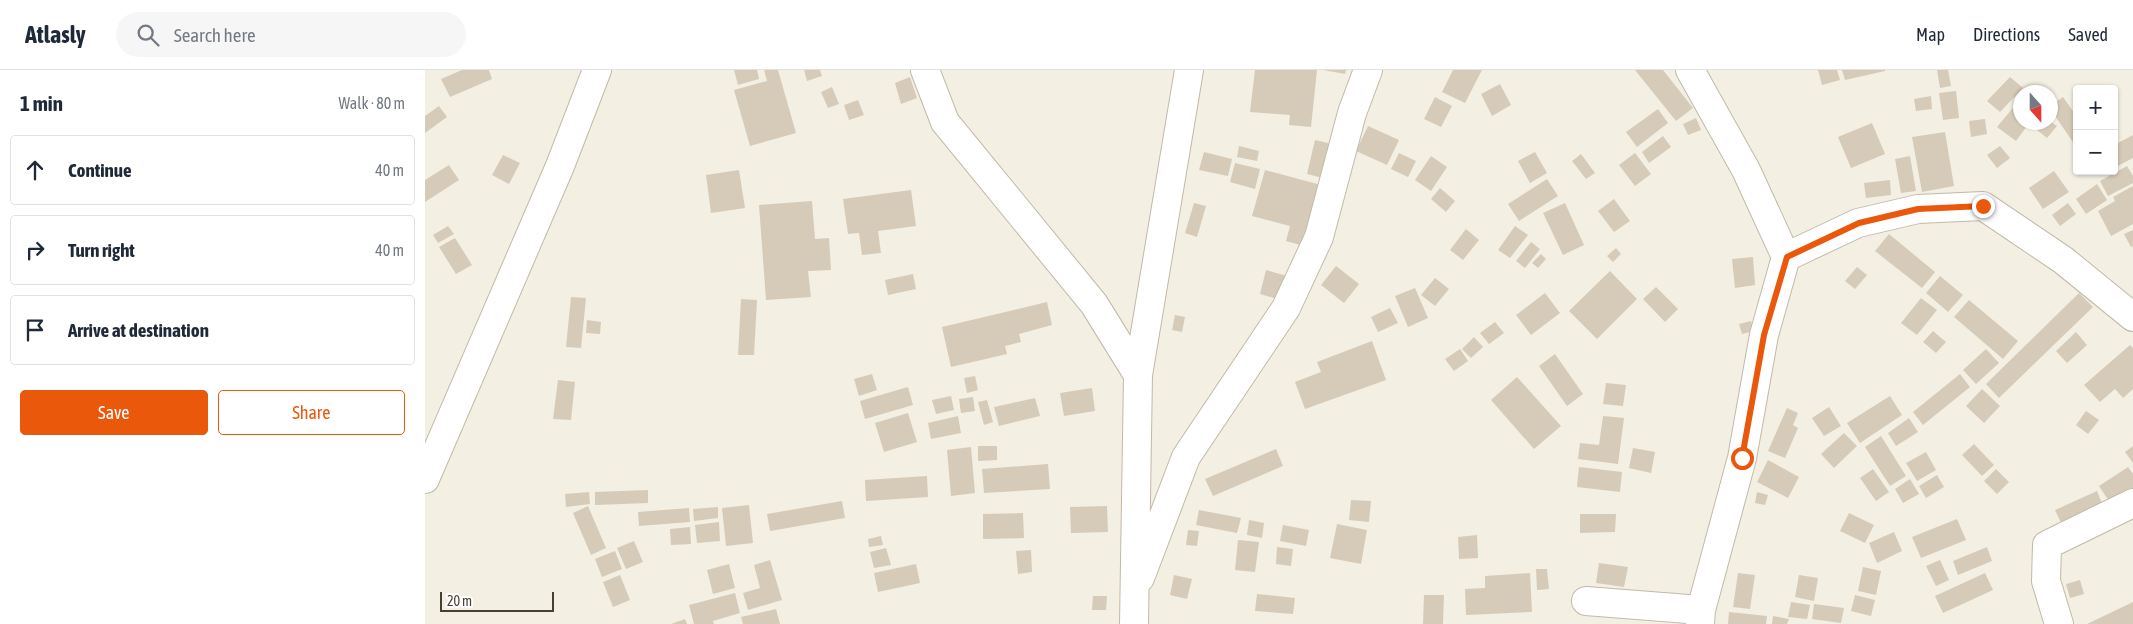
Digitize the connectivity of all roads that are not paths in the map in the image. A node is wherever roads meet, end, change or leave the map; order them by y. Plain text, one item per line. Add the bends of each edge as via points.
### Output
1 (597, 70) edge
2 (925, 70) edge
3 (1189, 70) edge
4 (1368, 70) edge
5 (1691, 70) edge
6 (1787, 257) junction
7 (2133, 317) edge
8 (1138, 375) junction
9 (425, 479) edge
10 (2133, 503) edge
11 (1133, 597) junction
12 (1586, 601) dead end
13 (1700, 617) edge
14 (1134, 624) edge
15 (2059, 624) edge

1 - 9 street via 560,166
2 - 8 street via 945,122 1094,304
3 - 8 street
4 - 11 street via 1352,113 1319,237 1286,308 1186,457
5 - 6 street via 1746,170
6 - 7 street via 1859,223 1918,209 1983,206 2063,260
6 - 13 street via 1764,335 1742,458
8 - 11 street
10 - 15 street via 2047,545 2046,581
11 - 14 street
12 - 13 street

